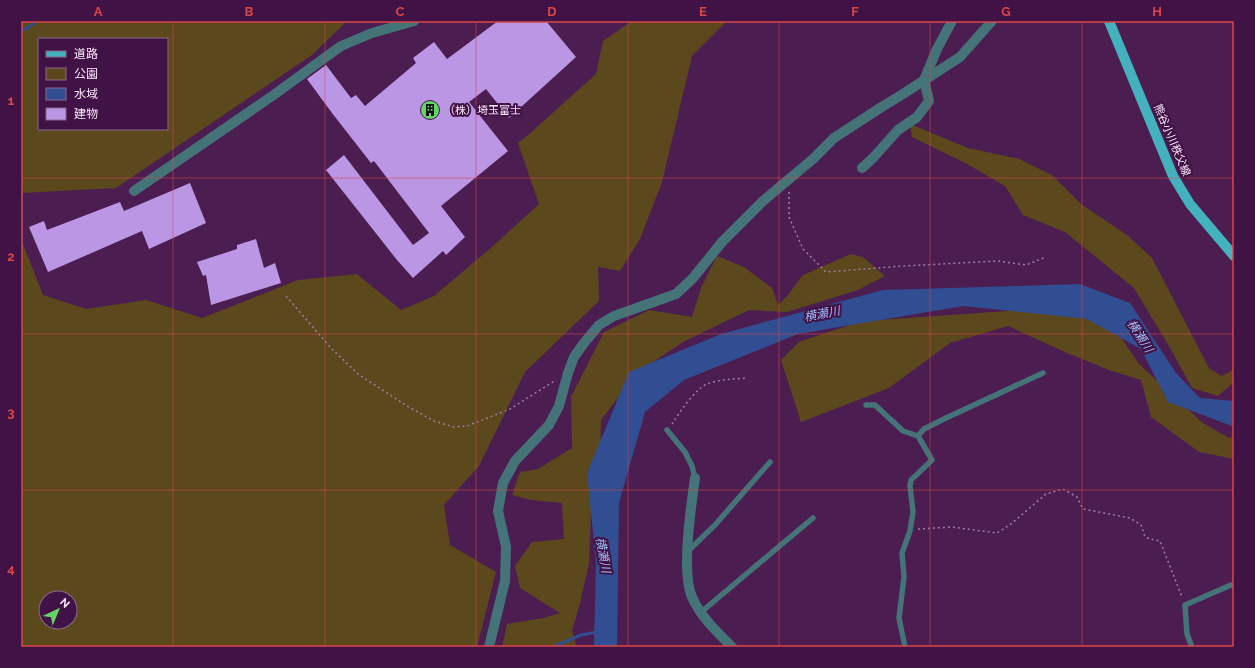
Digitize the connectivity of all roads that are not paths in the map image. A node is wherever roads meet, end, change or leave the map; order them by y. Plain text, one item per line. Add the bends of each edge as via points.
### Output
1 (414, 21) edge
2 (952, 21) edge
3 (992, 21) edge
4 (1108, 21) edge
5 (924, 80) junction
6 (862, 168) dead end
7 (134, 191) dead end
8 (1233, 254) edge
9 (1043, 373) dead end
10 (866, 406) dead end
11 (667, 430) road end
12 (918, 436) junction
13 (770, 462) dead end
14 (695, 478) joint
15 (813, 518) dead end
16 (687, 552) junction
17 (1231, 585) dead end
18 (700, 613) junction
19 (489, 647) edge
20 (732, 647) edge
21 (905, 647) edge
22 (1192, 647) edge

1 - 7 street via 341,46
2 - 5 street
3 - 5 street via 960,57
4 - 8 main road, 熊谷小川秩父線 via 1173,176 1190,204
5 - 6 street via 929,102 917,117 898,130
5 - 19 street via 834,138 790,180 763,201 676,294 614,316 599,325 584,343 574,357 559,406 549,425 515,461 503,483 498,511 506,547 505,581
9 - 12 lane via 946,418
10 - 12 lane via 875,405 903,431
11 - 14 lane via 685,452
12 - 21 lane via 932,460 911,480 910,486 913,512 910,531 902,553 904,577 899,618
13 - 16 lane via 716,525
14 - 16 street
15 - 18 lane
16 - 18 street via 691,596
17 - 22 lane via 1185,605 1187,634
18 - 20 street

